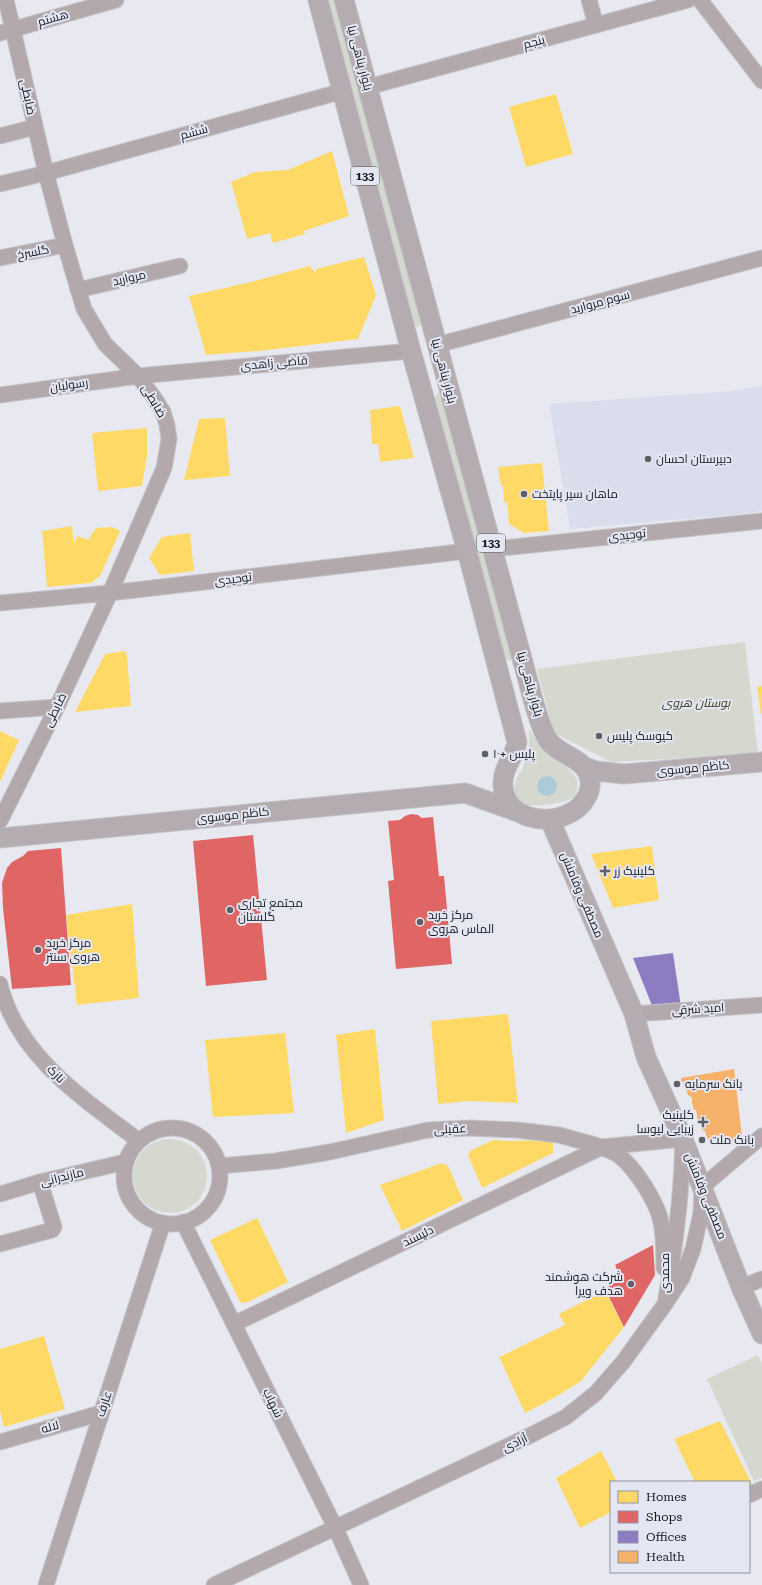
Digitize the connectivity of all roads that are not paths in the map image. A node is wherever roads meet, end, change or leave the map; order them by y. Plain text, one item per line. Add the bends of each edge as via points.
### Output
1 (6, 0) edge
2 (116, 0) edge
3 (318, 0) edge
4 (344, 0) edge
5 (589, 0) edge
6 (688, 0) edge
7 (700, 0) edge
8 (596, 25) junction
9 (7, 32) edge
10 (762, 81) edge
11 (379, 84) dead end
12 (343, 91) junction
13 (35, 127) junction
14 (0, 136) edge
15 (46, 173) junction
16 (0, 184) edge
17 (65, 246) junction
18 (0, 258) edge
19 (762, 258) edge
20 (180, 266) dead end
21 (78, 290) junction
22 (437, 345) junction
23 (411, 351) junction
24 (138, 376) junction
25 (0, 395) edge
26 (762, 521) edge
27 (493, 548) junction
28 (467, 551) junction
29 (110, 593) junction
30 (0, 603) edge
31 (57, 707) junction
32 (0, 711) edge
33 (762, 762) edge
34 (585, 767) junction
35 (624, 774) junction
36 (582, 806) junction
37 (515, 810) junction
38 (550, 820) junction
39 (0, 821) edge
40 (0, 838) edge
41 (0, 984) edge
42 (762, 1004) edge
43 (634, 1014) junction
44 (762, 1136) edge
45 (683, 1140) junction
46 (139, 1141) junction
47 (762, 1146) edge
48 (602, 1147) junction
49 (738, 1156) junction
50 (125, 1162) junction
51 (219, 1166) junction
52 (40, 1182) junction
53 (707, 1183) junction
54 (0, 1194) edge
55 (700, 1213) junction
56 (183, 1222) junction
57 (163, 1223) junction
58 (722, 1238) junction
59 (0, 1244) edge
60 (757, 1281) edge
61 (665, 1304) junction
62 (762, 1315) edge
63 (234, 1324) junction
64 (762, 1334) edge
65 (101, 1413) junction
66 (0, 1442) edge
67 (762, 1489) edge
68 (750, 1495) edge
69 (335, 1527) junction
70 (46, 1585) edge
71 (214, 1585) edge
72 (361, 1585) edge

1 - 9 street, ضابطی
2 - 9 street, هشتم
3 - 12 main road, 133
4 - 22 main road, بلوار پناهی نیا / 133
5 - 8 street
6 - 8 street, پنجم
7 - 10 street
8 - 11 street, پنجم
9 - 13 street, ضابطی
12 - 15 street, ششم
12 - 23 main road, 133
13 - 14 street
13 - 15 street, ضابطی
15 - 16 street, ششم
15 - 17 street, ضابطی
17 - 18 street, گلسرخ
17 - 21 street, ضابطی
19 - 22 street, سوم مروارید
20 - 21 street, مروارید
21 - 24 street, ضابطی via 84,309 105,344
22 - 23 main road
22 - 27 main road, بلوار پناهی نیا / 133
23 - 24 street, قاضی زاهدی
23 - 28 main road, 133
24 - 25 street, رسولیان
24 - 29 street, ضابطی via 163,412 169,439 167,456
26 - 27 street, توحیدی
27 - 34 main road, بلوار پناهی نیا / 133 via 534,703 549,740
28 - 29 street, توحیدی
28 - 37 main road, 133 via 517,742 503,782 506,797
29 - 30 street, توحیدی
29 - 31 street, ضابطی
31 - 32 street
31 - 39 street, ضابطی
33 - 35 main road, کاظم موسوی
34 - 35 main road, کاظم موسوی
34 - 36 main road via 591,781 589,793
35 - 36 main road
36 - 38 main road via 567,816
37 - 38 main road via 533,818
37 - 40 main road, کاظم موسوی via 465,793
38 - 43 main road, مصطفی وفامنش
41 - 46 street, نازک via 2,994 18,1027 35,1052 75,1092
42 - 43 street, امید شرقی
43 - 45 main road, مصطفی وفامنش via 646,1057
43 - 53 main road, مصطفی وفامنش via 658,1053
44 - 49 street
45 - 48 street, عقیلی
45 - 53 main road, مصطفی وفامنش
45 - 61 street, محمدی via 679,1215
46 - 50 street
46 - 51 street via 147,1134 161,1129 176,1128 191,1132 204,1140
47 - 49 street
48 - 51 street, عقیلی via 560,1135 517,1130 428,1130 330,1152 276,1161
48 - 61 street, محمدی via 622,1159 655,1202 665,1243
48 - 63 street, دلپسند
49 - 53 street
50 - 52 street, مازندرانی
50 - 57 street via 123,1178 132,1203 148,1218
51 - 56 street via 216,1195 208,1207 197,1216
52 - 54 street, مازندرانی
52 - 59 street via 54,1227 52,1230
53 - 55 street, آزادی
53 - 58 main road, مصطفی وفامنش
53 - 60 main road, مصطفی وفامنش
55 - 58 street via 708,1218
55 - 61 street, آزادی via 693,1249 682,1278
56 - 57 street
56 - 63 street, شهاب
57 - 65 street, عارف
58 - 64 main road, مصطفی وفامنش
60 - 62 main road, مصطفی وفامنش
61 - 69 street, آزادی via 596,1394 566,1417
63 - 69 street, شهاب
65 - 66 street, لاله
65 - 70 street, عارف
67 - 68 street
69 - 71 street, آزادی
69 - 72 street, شهاب

